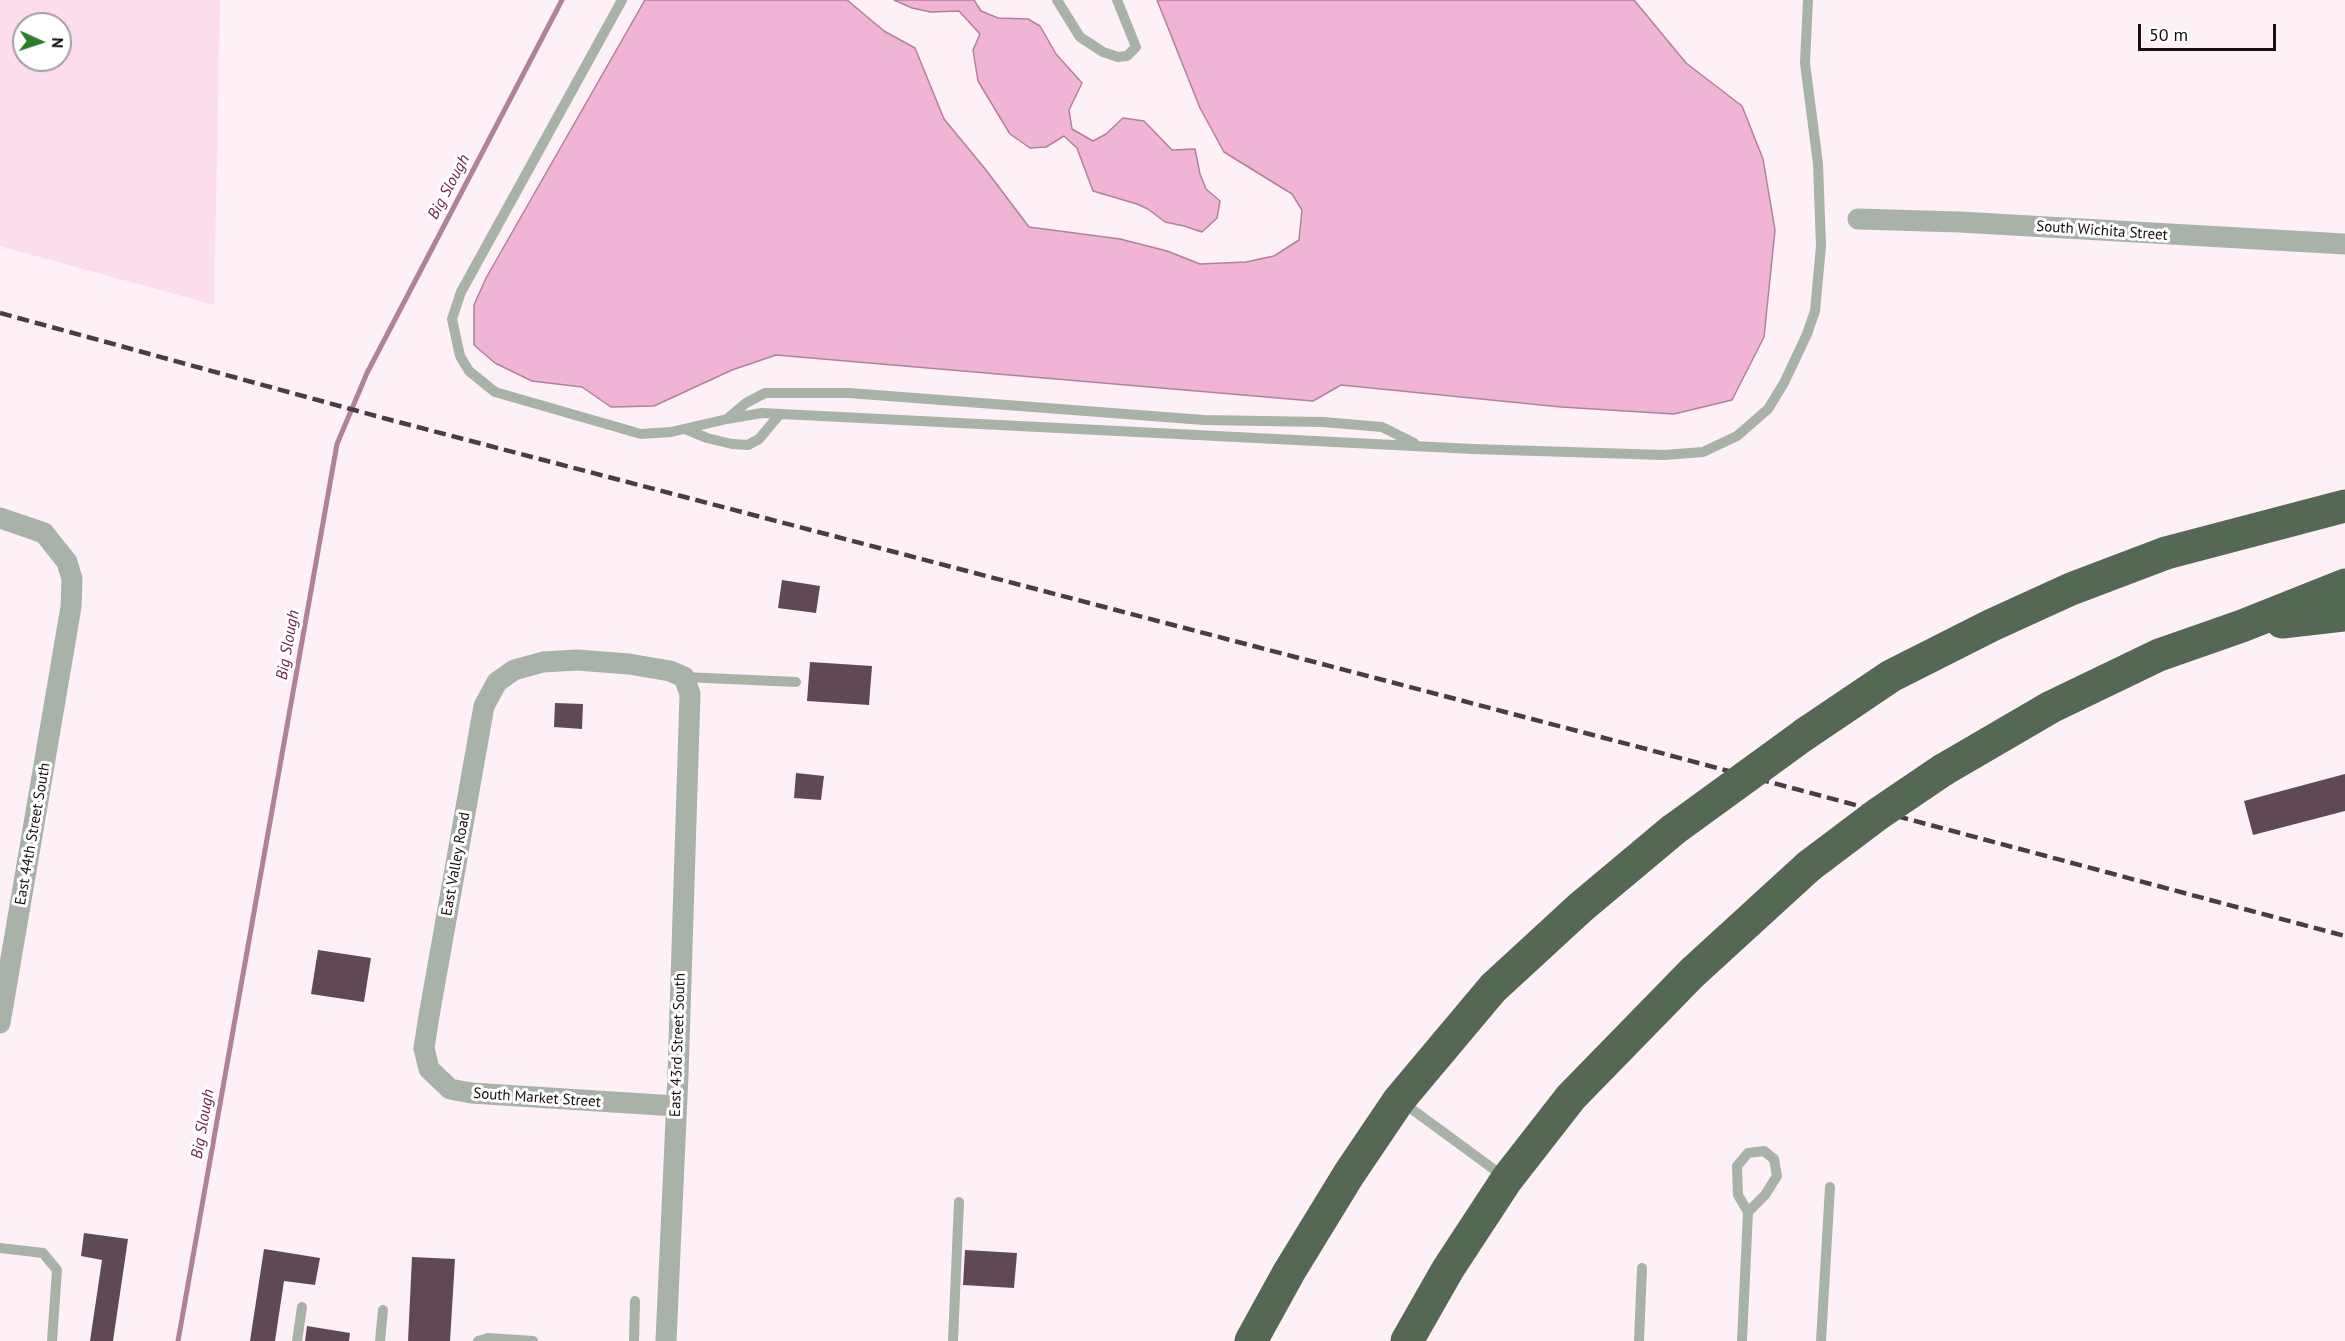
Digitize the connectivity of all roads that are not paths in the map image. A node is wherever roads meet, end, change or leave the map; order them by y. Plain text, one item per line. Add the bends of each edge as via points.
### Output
1 (622, 0) edge
2 (1057, 0) edge
3 (1118, 0) edge
4 (1808, 0) edge
5 (1858, 219) dead end
6 (2345, 244) edge
7 (780, 414) junction
8 (727, 419) junction
9 (685, 429) junction
10 (1419, 446) junction
11 (2345, 495) edge
12 (2345, 506) edge
13 (0, 518) edge
14 (2271, 526) junction
15 (2345, 585) edge
16 (2345, 615) edge
17 (2242, 626) junction
18 (684, 677) junction
19 (796, 682) dead end
20 (0, 1023) edge
21 (424, 1048) joint
22 (1399, 1100) junction
23 (676, 1106) junction
24 (1507, 1179) junction
25 (1830, 1187) dead end
26 (959, 1202) dead end
27 (1748, 1212) junction
28 (0, 1248) edge
29 (1642, 1268) dead end
30 (635, 1301) dead end
31 (302, 1307) dead end
32 (383, 1310) dead end
33 (52, 1341) edge
34 (297, 1341) edge
35 (380, 1341) edge
36 (478, 1341) edge
37 (533, 1341) edge
38 (634, 1341) edge
39 (666, 1341) edge
40 (953, 1341) edge
41 (1251, 1341) edge
42 (1407, 1341) edge
43 (1639, 1341) edge
44 (1742, 1341) edge
45 (1821, 1341) edge

1 - 9 lane via 461,292 452,319 460,356 469,371 495,392 641,434
2 - 3 lane via 1080,37 1118,57 1127,56 1136,47
4 - 10 lane via 1805,63 1818,164 1821,246 1816,300 1807,334 1768,409 1737,436 1703,452 1664,455
5 - 6 street, South Wichita Street
7 - 8 lane
7 - 9 lane via 759,439 748,445 707,438
7 - 10 lane
8 - 9 lane
8 - 10 lane via 765,393 849,393 1204,420 1382,427
11 - 14 highway
12 - 14 highway
13 - 20 street, East 44th Street South via 44,533 67,562 72,579 71,607
14 - 22 highway, bridge via 2166,553 2071,589 1891,676 1672,830 1581,908 1493,988
15 - 17 highway
16 - 17 highway
17 - 24 highway, bridge via 2159,655 2051,707 1943,770 1878,814 1809,866 1692,973 1571,1097
18 - 19 lane
18 - 21 street, East Valley Road via 629,664 577,660 543,662 514,670 497,682 484,706
18 - 23 street, East 43rd Street South via 690,694
21 - 23 street, South Market Street via 429,1069 450,1089 494,1096
22 - 24 lane
22 - 41 highway via 1342,1183
23 - 39 street, East 43rd Street South
24 - 42 highway
25 - 45 lane
26 - 40 lane
27 - 27 lane via 1777,1176 1774,1159 1764,1151 1748,1153 1737,1166 1738,1195
27 - 44 lane
28 - 33 lane via 43,1253 57,1270
29 - 43 lane
30 - 38 lane
31 - 34 lane
32 - 35 lane
36 - 37 lane

